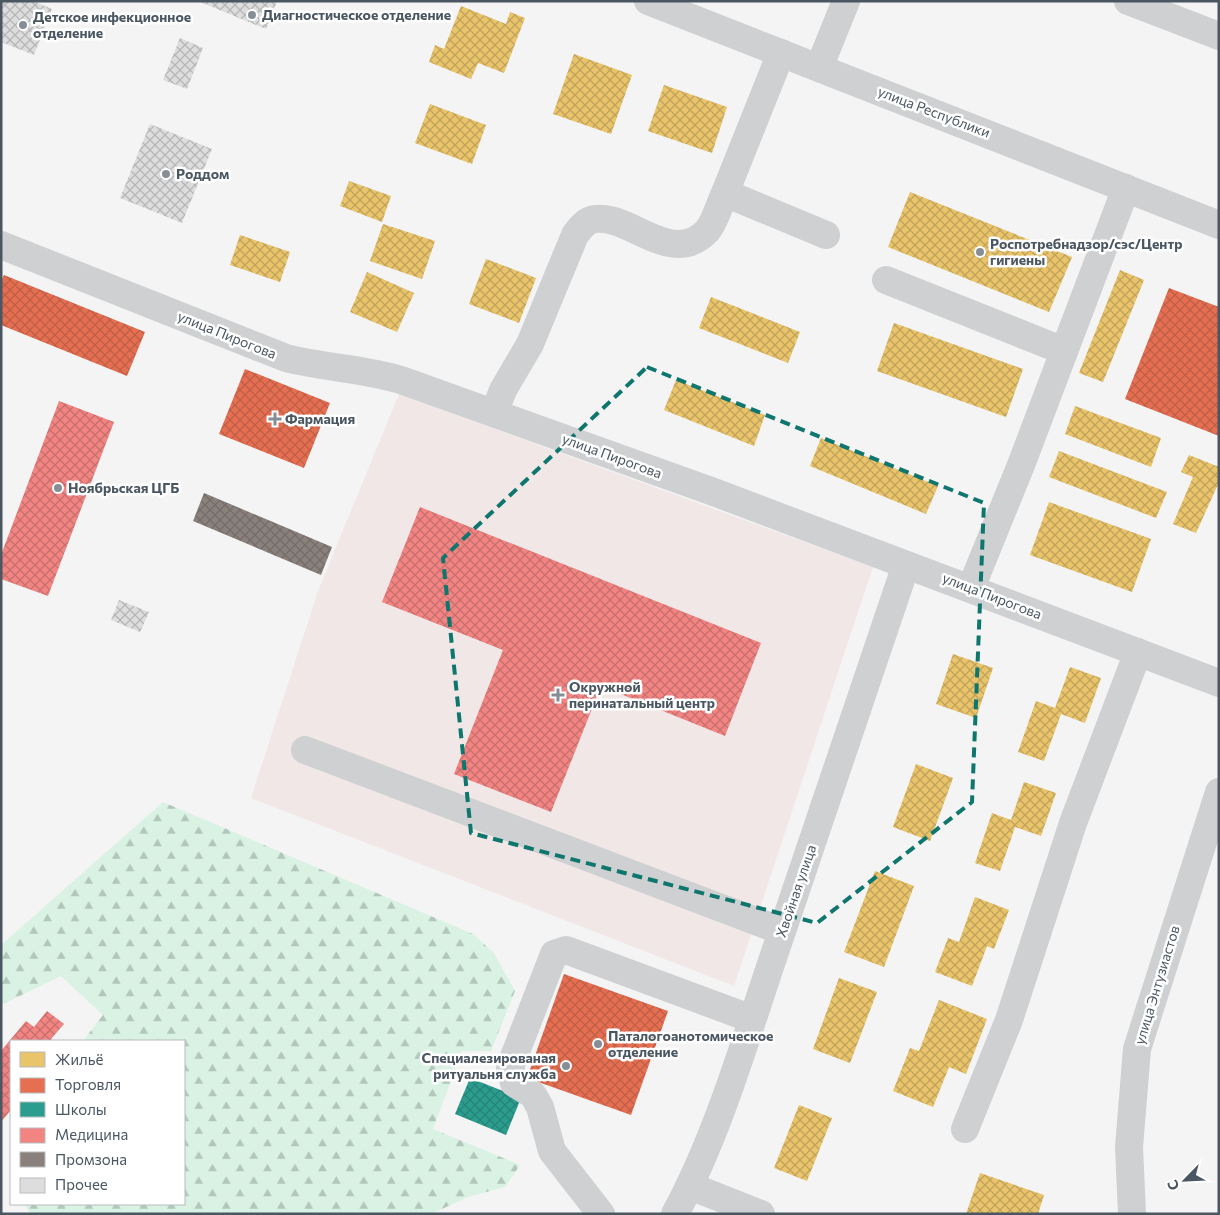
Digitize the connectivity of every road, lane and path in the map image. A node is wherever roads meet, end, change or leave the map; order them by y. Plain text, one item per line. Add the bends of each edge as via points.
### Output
1 (648, 1) edge
2 (1128, 1) edge
3 (840, 3) edge
4 (1219, 36) edge
5 (781, 53) junction
6 (819, 68) junction
7 (1126, 188) junction
8 (725, 193) junction
9 (1219, 225) edge
10 (826, 236) dead end
11 (1, 245) edge
12 (886, 280) dead end
13 (1064, 351) junction
14 (494, 414) junction
15 (906, 565) junction
16 (971, 588) junction
17 (1138, 652) junction
18 (1219, 683) edge
19 (305, 750) dead end
20 (1219, 792) edge
21 (782, 931) junction
22 (752, 1019) junction
23 (965, 1129) dead end
24 (690, 1186) junction
25 (601, 1214) edge
26 (675, 1214) edge
27 (760, 1214) edge
28 (1132, 1214) edge

1 - 5 street, улица Республики
2 - 4 street
3 - 6 street
5 - 6 street, улица Республики
5 - 8 street
6 - 7 street, улица Республики
7 - 9 street, улица Республики
7 - 13 street
8 - 10 street
8 - 14 street via 708,229 699,239 688,244 673,244 608,220 595,219 584,223 575,235 530,344 502,390
11 - 14 street, улица Пирогова via 286,358 312,366 380,373
12 - 13 street
13 - 16 street via 1022,465
14 - 15 street, улица Пирогова
15 - 16 street, улица Пирогова
15 - 21 street, Хвойная улица
16 - 17 street, улица Пирогова
17 - 18 street, улица Пирогова
17 - 23 street via 1073,823 1009,1020
19 - 21 street
20 - 28 street, улица Энтузиастов via 1137,1049 1129,1147
21 - 22 street, Хвойная улица
22 - 24 street, Хвойная улица
22 - 25 street via 566,950 554,954 510,1067 514,1084 533,1095 540,1107 552,1152
24 - 26 street, Хвойная улица
24 - 27 street

